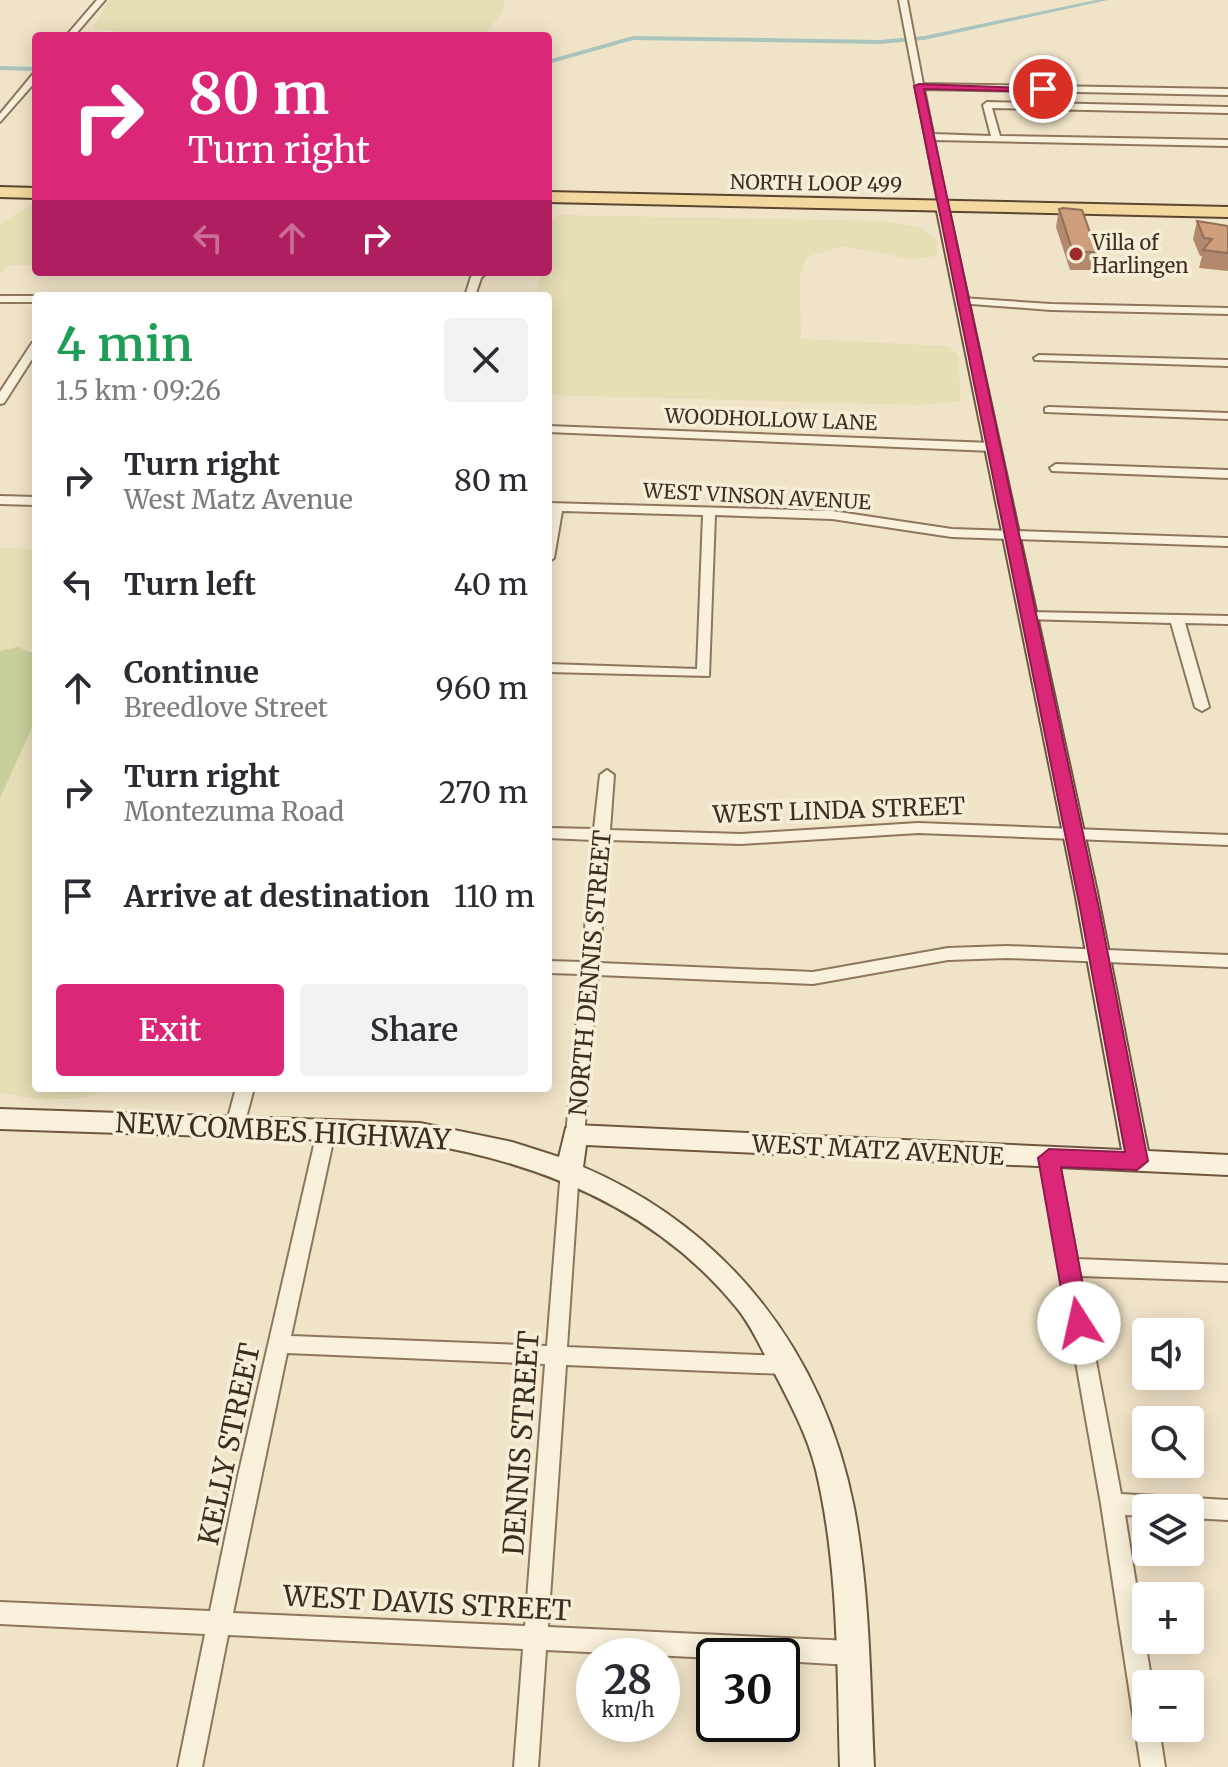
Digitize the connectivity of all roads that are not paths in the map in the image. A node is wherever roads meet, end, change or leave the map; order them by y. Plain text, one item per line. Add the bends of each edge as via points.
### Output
1 (101, 0) edge
2 (903, 0) edge
3 (73, 32) edge
4 (32, 81) edge
5 (919, 86) junction
6 (1228, 92) edge
7 (1228, 110) edge
8 (0, 119) edge
9 (929, 137) junction
10 (996, 138) junction
11 (1228, 143) edge
12 (0, 185) edge
13 (32, 186) edge
14 (0, 192) edge
15 (32, 193) edge
16 (552, 202) edge
17 (552, 202) edge
18 (944, 211) junction
19 (1228, 212) edge
20 (1228, 223) edge
21 (0, 299) edge
22 (32, 299) edge
23 (962, 301) junction
24 (1228, 311) edge
25 (32, 351) edge
26 (1039, 358) dead end
27 (1228, 363) edge
28 (0, 401) edge
29 (1049, 410) dead end
30 (1228, 416) edge
31 (552, 429) edge
32 (992, 447) junction
33 (1056, 468) dead end
34 (1228, 474) edge
35 (0, 500) edge
36 (32, 501) edge
37 (552, 507) edge
38 (709, 511) junction
39 (1011, 535) junction
40 (1228, 542) edge
41 (1029, 616) junction
42 (1177, 619) junction
43 (1228, 620) edge
44 (552, 668) edge
45 (1202, 707) dead end
46 (607, 775) dead end
47 (552, 833) edge
48 (604, 834) junction
49 (1074, 834) junction
50 (1228, 840) edge
51 (1099, 956) junction
52 (1228, 961) edge
53 (552, 967) edge
54 (591, 968) junction
55 (244, 1092) edge
56 (0, 1119) edge
57 (234, 1129) junction
58 (326, 1132) junction
59 (575, 1135) junction
60 (1049, 1158) junction
61 (1137, 1161) junction
62 (1228, 1165) edge
63 (570, 1170) junction
64 (1069, 1267) junction
65 (1228, 1273) edge
66 (279, 1344) junction
67 (557, 1355) junction
68 (784, 1365) junction
69 (1112, 1504) junction
70 (1228, 1510) edge
71 (0, 1613) edge
72 (221, 1621) junction
73 (537, 1641) junction
74 (851, 1653) junction
75 (1138, 1670) edge
76 (1149, 1742) edge
77 (190, 1767) edge
78 (526, 1767) edge
79 (857, 1767) edge
80 (1153, 1767) edge

1 - 3 street
2 - 5 street
4 - 8 street
5 - 6 street
5 - 9 street
7 - 10 street via 987,105
9 - 10 street
9 - 18 street
10 - 11 street
12 - 13 main road
14 - 15 main road
16 - 18 main road, NORTH LOOP 499 via 605,198
17 - 18 main road, NORTH LOOP 499 via 773,213
18 - 19 main road
18 - 20 main road, NORTH LOOP 499
18 - 23 street
21 - 22 street
23 - 24 street
23 - 32 street
25 - 28 street
26 - 27 street
29 - 30 street
31 - 32 street, WOODHOLLOW LANE
32 - 39 street
33 - 34 street
35 - 36 street
37 - 38 street, WEST VINSON AVENUE
38 - 39 street, WEST VINSON AVENUE via 832,515 940,532
38 - 44 street via 704,673
39 - 40 street, WEST VINSON AVENUE
39 - 41 street
41 - 42 street
41 - 49 street
42 - 43 street
42 - 45 street
46 - 48 street, NORTH DENNIS STREET
47 - 48 street, WEST LINDA STREET
48 - 49 street, WEST LINDA STREET via 768,838 890,828
48 - 54 street, NORTH DENNIS STREET
49 - 50 street, WEST LINDA STREET
49 - 51 street
51 - 52 street
51 - 54 street via 948,954 813,978
51 - 61 street
53 - 54 street
54 - 59 street, NORTH DENNIS STREET
55 - 57 street
56 - 57 street, NEW COMBES HIGHWAY
57 - 58 street, NEW COMBES HIGHWAY
58 - 63 street, NEW COMBES HIGHWAY via 460,1138
58 - 66 street, KELLY STREET
59 - 60 street, WEST MATZ AVENUE
59 - 63 street, NORTH DENNIS STREET
60 - 61 street, WEST MATZ AVENUE
60 - 64 street
61 - 62 street, WEST MATZ AVENUE
63 - 67 street, DENNIS STREET
63 - 68 street, NEW COMBES HIGHWAY via 638,1204 706,1256 747,1301
64 - 65 street
64 - 69 street
66 - 67 street
66 - 72 street, KELLY STREET
67 - 68 street
67 - 73 street, DENNIS STREET
68 - 74 street, NEW COMBES HIGHWAY via 811,1411 832,1474 844,1541
69 - 70 street
69 - 75 street
71 - 72 street, WEST DAVIS STREET
72 - 73 street, WEST DAVIS STREET
72 - 77 street, KELLY STREET
73 - 74 street, WEST DAVIS STREET
73 - 78 street, DENNIS STREET
74 - 79 street, NEW COMBES HIGHWAY
76 - 80 street

